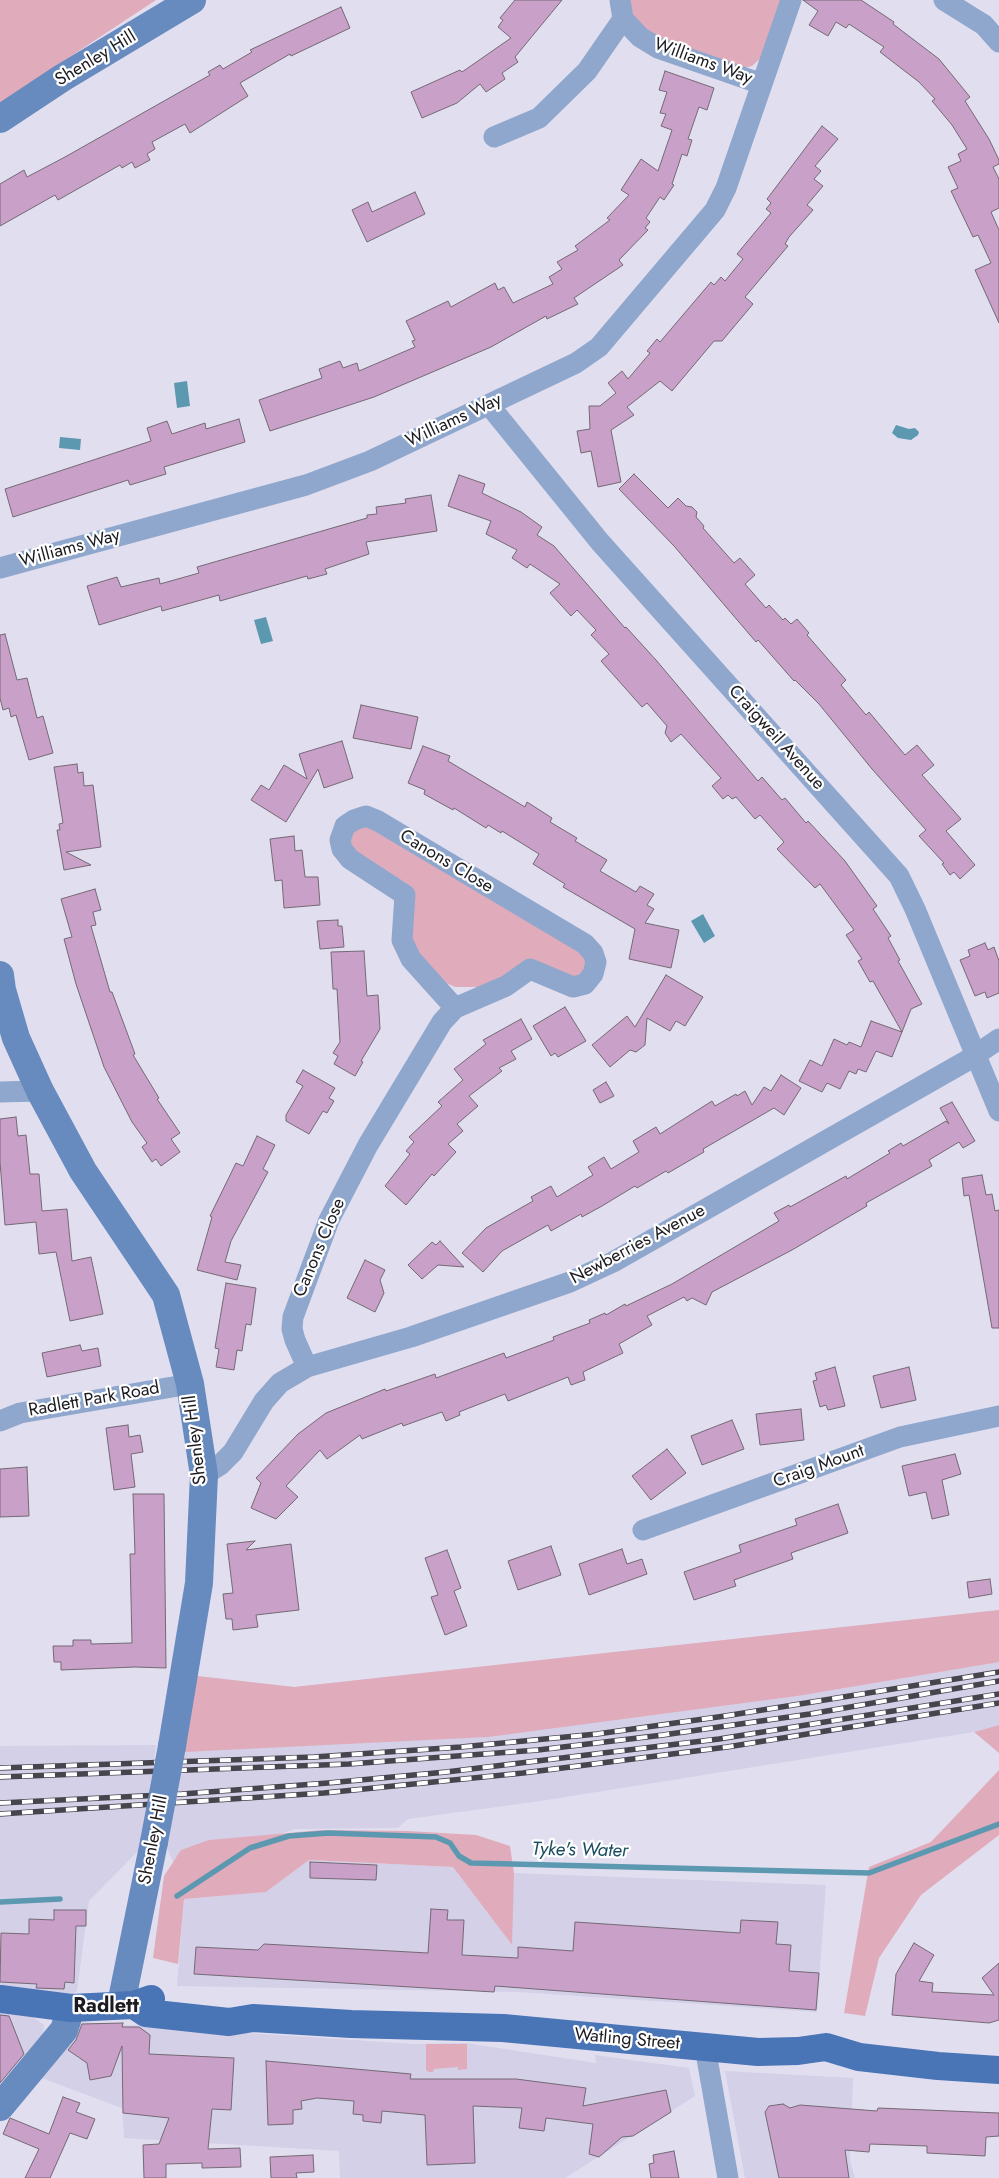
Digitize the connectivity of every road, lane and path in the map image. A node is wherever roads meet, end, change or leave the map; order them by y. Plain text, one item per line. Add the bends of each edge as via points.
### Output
1 (192, 0) edge
2 (791, 0) edge
3 (944, 0) edge
4 (622, 10) edge
5 (999, 42) edge
6 (762, 84) junction
7 (0, 119) edge
8 (494, 137) dead end
9 (489, 405) junction
10 (0, 568) edge
11 (0, 975) edge
12 (456, 1008) junction
13 (999, 1039) edge
14 (976, 1055) junction
15 (40, 1091) junction
16 (0, 1092) edge
17 (999, 1111) edge
18 (307, 1367) junction
19 (190, 1384) junction
20 (999, 1416) edge
21 (0, 1420) edge
22 (204, 1475) junction
23 (643, 1530) dead end
24 (0, 1999) edge
25 (128, 2005) junction
26 (71, 2008) junction
27 (705, 2047) junction
28 (999, 2070) edge
29 (0, 2107) edge
30 (728, 2178) edge

1 - 7 street, Shenley Hill
2 - 6 street, Williams Way
3 - 5 street via 984,24
4 - 6 street, Williams Way via 640,37 658,48
4 - 8 street, Williams Way via 587,71 539,118
6 - 9 street, Williams Way via 726,188 715,210 669,266 599,347 576,364
9 - 10 street, Williams Way via 370,461 306,485
9 - 14 street, Craigweil Avenue via 600,542 899,876
11 - 15 street, Shenley Hill via 16,1038
12 - 12 street, Canons Close via 411,959 402,940 405,895 350,859 342,849 340,840 345,826 354,820 366,816 378,821 594,952 593,974 585,984 573,987 530,970 506,986
12 - 18 street, Canons Close via 442,1022 378,1128 329,1220 292,1329
13 - 14 street, Newberries Avenue
14 - 17 street, Craigweil Avenue
14 - 18 street, Newberries Avenue via 613,1262 579,1278 412,1337
15 - 16 street
15 - 19 street, Shenley Hill via 83,1170 166,1295
18 - 22 street, Newberries Avenue via 280,1383 264,1401 233,1452
19 - 21 street, Radlett Park Road via 20,1413
19 - 22 street, Shenley Hill
20 - 23 street, Craig Mount via 900,1437
22 - 25 street, Shenley Hill, bridge via 199,1583
24 - 26 main road, Watling Street
25 - 26 main road, Watling Street
25 - 27 main road, Watling Street via 151,1998 231,2011 253,2018 503,2028
26 - 29 street via 64,2030
27 - 28 main road, Watling Street via 758,2052 826,2047 859,2057
27 - 30 street

